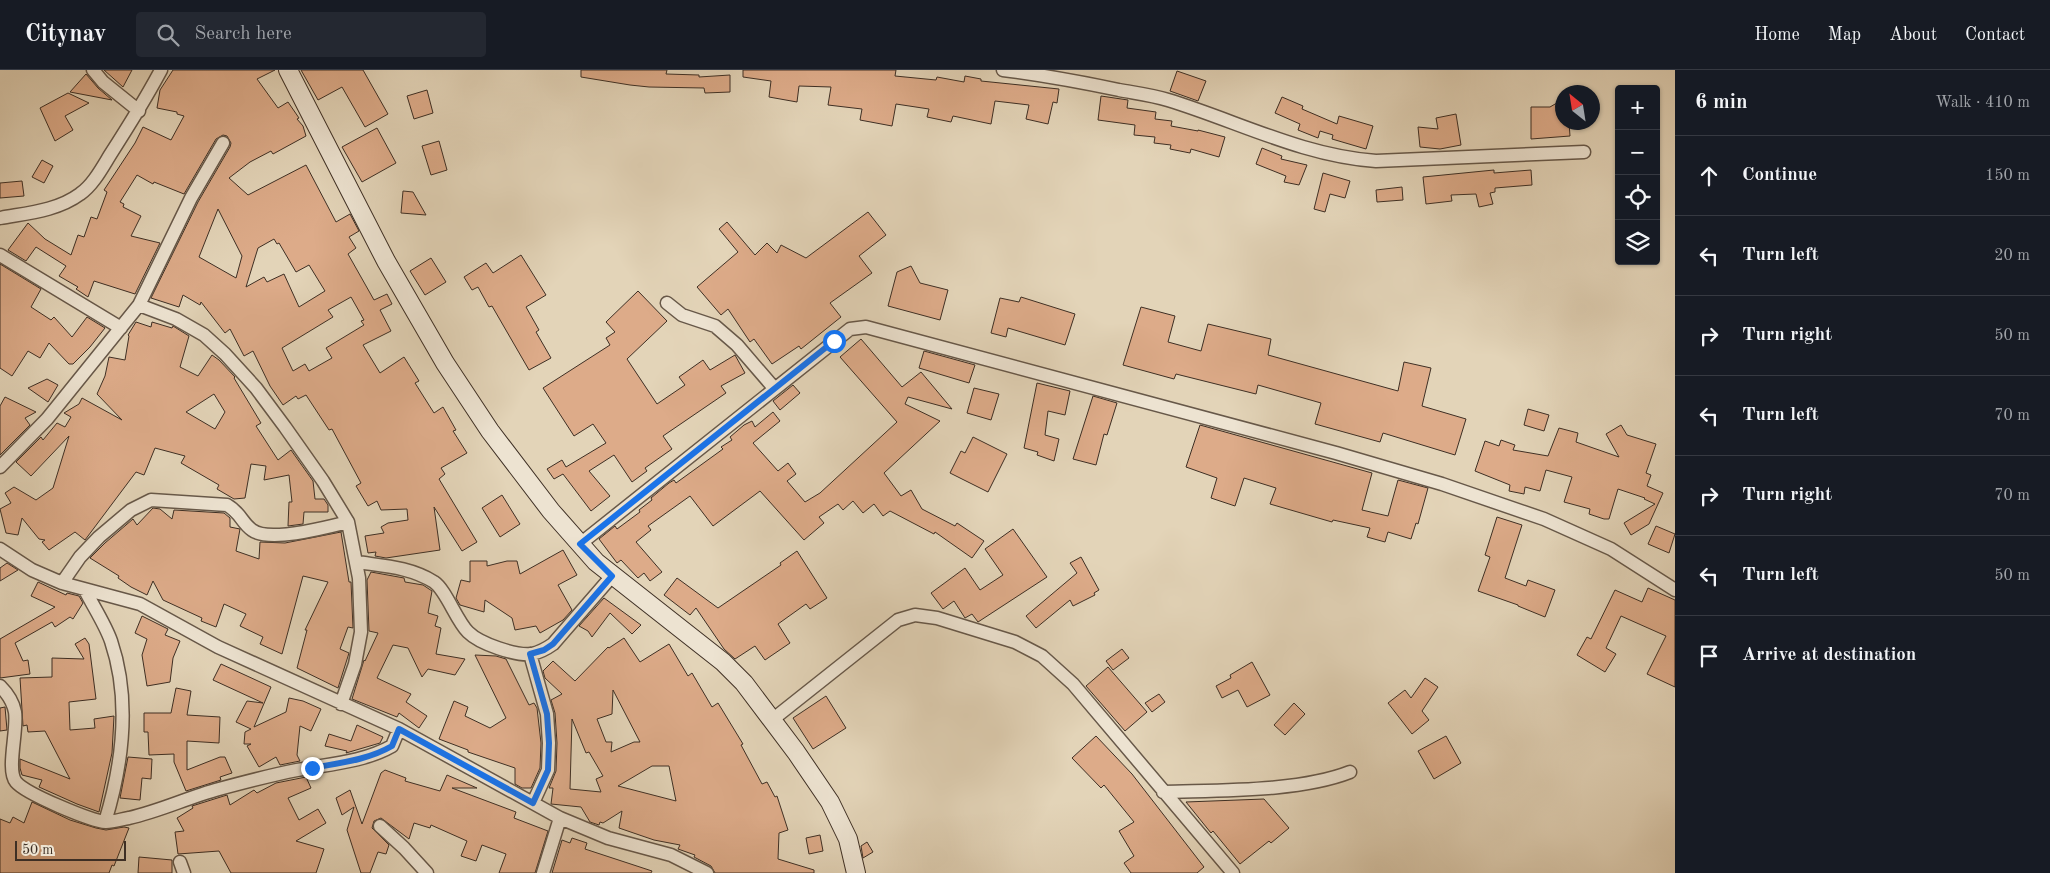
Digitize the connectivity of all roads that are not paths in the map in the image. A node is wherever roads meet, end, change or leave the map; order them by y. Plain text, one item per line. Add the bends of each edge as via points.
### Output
1 (93, 70) edge
2 (161, 70) edge
3 (288, 70) edge
4 (1003, 70) edge
5 (139, 111) junction
6 (223, 144) dead end
7 (1584, 152) dead end
8 (0, 218) edge
9 (0, 254) edge
10 (667, 303) dead end
11 (139, 305) junction
12 (121, 328) junction
13 (774, 388) junction
14 (0, 467) edge
15 (348, 522) junction
16 (580, 544) junction
17 (0, 549) edge
18 (357, 562) junction
19 (612, 576) junction
20 (62, 583) junction
21 (85, 590) junction
22 (1675, 590) edge
23 (530, 654) junction
24 (0, 686) edge
25 (341, 704) junction
26 (772, 720) junction
27 (399, 729) junction
28 (1350, 772) dead end
29 (1163, 792) junction
30 (533, 803) junction
31 (560, 818) junction
32 (105, 822) junction
33 (380, 826) dead end
34 (427, 873) edge
35 (543, 873) edge
36 (707, 873) edge
37 (856, 873) edge
38 (1233, 873) edge

1 - 5 street
2 - 5 street
3 - 16 street via 386,261 450,372 509,459
4 - 7 street via 1063,78 1165,99 1310,150 1356,160
5 - 8 street via 99,173 81,194 60,205
6 - 11 street via 191,198
9 - 12 street
10 - 13 street via 682,315 715,326 737,345
11 - 12 street
11 - 15 street via 176,318 204,335 225,354 280,419
12 - 14 street via 47,419
13 - 16 street
13 - 22 street via 850,329 866,327 1442,484 1544,520 1610,548
15 - 18 street
15 - 20 street via 297,534 265,534 253,531 236,510 227,505 151,500 131,510 99,537
16 - 19 street
17 - 20 street via 32,570
18 - 23 street via 403,568 420,575 436,584 468,633 509,652
18 - 25 street via 362,603 361,632 355,664
19 - 23 street via 553,644
19 - 26 street via 723,662
20 - 21 street
21 - 25 street via 140,604 218,646
21 - 32 street via 111,640 124,711 118,773
23 - 30 street via 547,714 549,743 548,770
24 - 32 street via 9,696 15,711 11,770 17,783 48,801
25 - 27 street
26 - 29 street via 898,620 915,615 937,618 1015,642 1042,656 1073,684
26 - 37 street via 830,802 848,839
27 - 30 street
27 - 32 street via 392,746 380,753 218,789 154,812
28 - 29 street via 1278,787
29 - 38 street
30 - 31 street
31 - 35 street
31 - 36 street via 608,838 671,855
33 - 34 street

